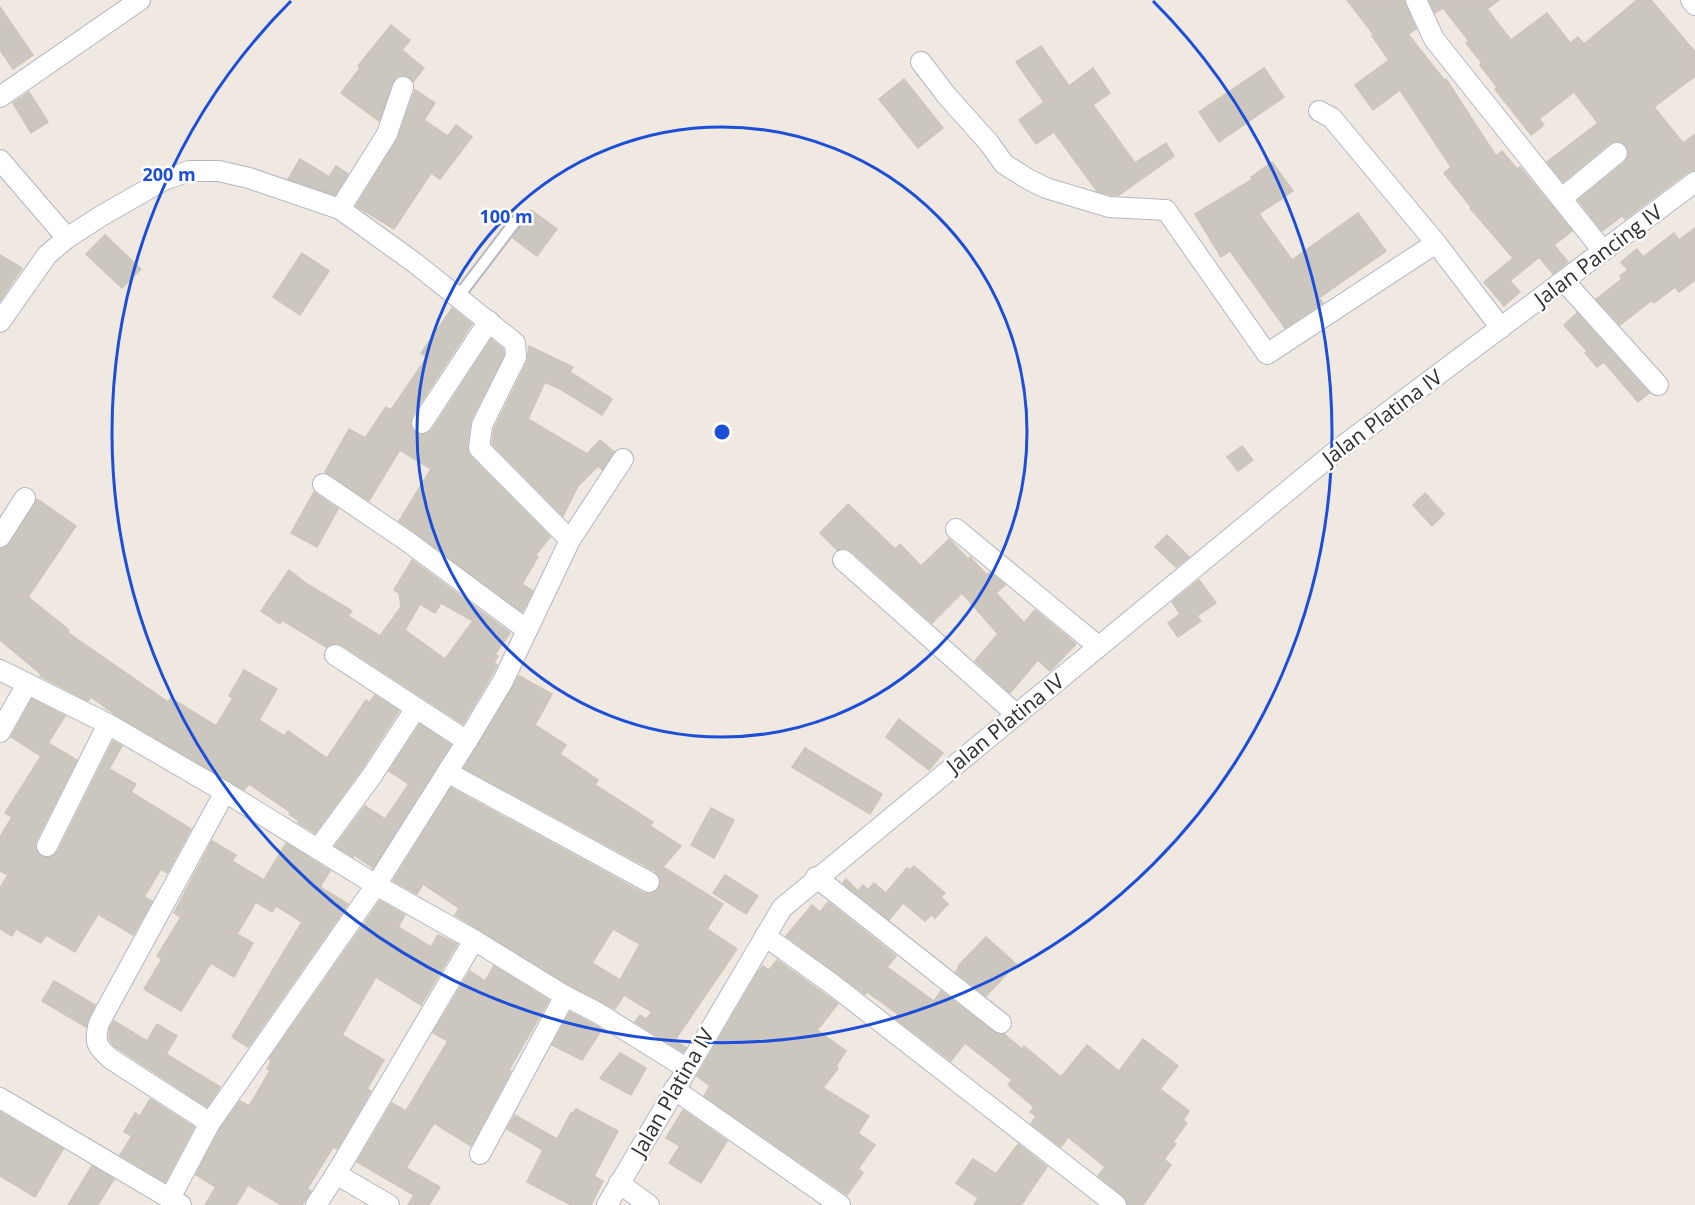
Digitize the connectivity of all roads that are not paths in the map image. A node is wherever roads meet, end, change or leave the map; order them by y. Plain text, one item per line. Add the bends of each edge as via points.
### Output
1 (140, 0) edge
2 (1416, 0) edge
3 (1691, 0) edge
4 (1695, 5) edge
5 (921, 62) dead end
6 (403, 87) dead end
7 (0, 96) edge
8 (1319, 111) dead end
9 (1617, 153) dead end
10 (0, 160) edge
11 (1693, 187) edge
12 (1561, 199) junction
13 (340, 209) junction
14 (515, 222) dead end
15 (67, 238) junction
16 (1436, 243) junction
17 (1603, 251) junction
18 (1564, 281) junction
19 (458, 297) junction
20 (489, 321) junction
21 (0, 322) edge
22 (1501, 328) junction
23 (1658, 385) dead end
24 (422, 423) dead end
25 (623, 459) dead end
26 (322, 484) dead end
27 (25, 498) dead end
28 (956, 528) dead end
29 (0, 537) edge
30 (570, 540) junction
31 (843, 560) dead end
32 (527, 630) junction
33 (1098, 646) junction
34 (335, 655) dead end
35 (0, 670) edge
36 (27, 684) junction
37 (416, 708) junction
38 (1016, 714) junction
39 (108, 724) junction
40 (0, 732) edge
41 (467, 741) junction
42 (447, 772) junction
43 (225, 792) junction
44 (47, 846) dead end
45 (318, 849) junction
46 (816, 877) junction
47 (650, 882) dead end
48 (376, 885) junction
49 (765, 936) junction
50 (474, 940) junction
51 (566, 996) junction
52 (1001, 1023) dead end
53 (686, 1068) junction
54 (674, 1089) junction
55 (0, 1098) edge
56 (210, 1123) junction
57 (480, 1154) dead end
58 (336, 1174) junction
59 (619, 1183) junction
60 (176, 1202) edge
61 (316, 1205) edge
62 (389, 1205) edge
63 (607, 1205) edge
64 (649, 1205) edge
65 (840, 1205) edge
66 (1116, 1205) edge

1 - 7 street
2 - 12 street via 1434,39
3 - 4 street
5 - 16 street via 1004,164 1028,179 1108,207 1166,210 1267,354
6 - 13 street via 387,134
8 - 16 street via 1332,118
9 - 12 street
10 - 15 street
11 - 17 street, Jalan Pancing IV
12 - 17 street
13 - 15 street via 249,178 219,171 189,171 164,180
13 - 19 street
14 - 19 lane
15 - 21 street via 47,255
16 - 22 street
17 - 18 street, Jalan Pancing IV
18 - 22 street, Jalan Pancing IV
18 - 23 street
19 - 20 street
20 - 24 street
20 - 30 street via 515,343 516,357 482,425 479,448
22 - 33 street, Jalan Platina IV via 1336,451
25 - 30 street
26 - 32 street
27 - 29 street
28 - 33 street
30 - 32 street
31 - 38 street
32 - 41 street via 503,681
33 - 38 street, Jalan Platina IV
34 - 37 street
35 - 36 street
36 - 39 street
36 - 40 street
37 - 41 street
37 - 45 street
38 - 46 street, Jalan Platina IV
39 - 43 street
39 - 44 street
41 - 42 street
42 - 47 street
42 - 48 street
43 - 45 street
43 - 56 street via 99,1023 95,1037 99,1049 111,1059
45 - 48 street
46 - 49 street, Jalan Platina IV via 782,908
46 - 52 street
48 - 50 street
48 - 56 street
49 - 53 street, Jalan Platina IV
49 - 66 street
50 - 51 street
50 - 58 street
51 - 53 street
51 - 57 street
53 - 54 street, Jalan Platina IV
54 - 59 street, Jalan Platina IV
54 - 65 street
55 - 60 street
56 - 60 street
58 - 61 street
58 - 62 street
59 - 63 street, Jalan Platina IV
59 - 64 street

